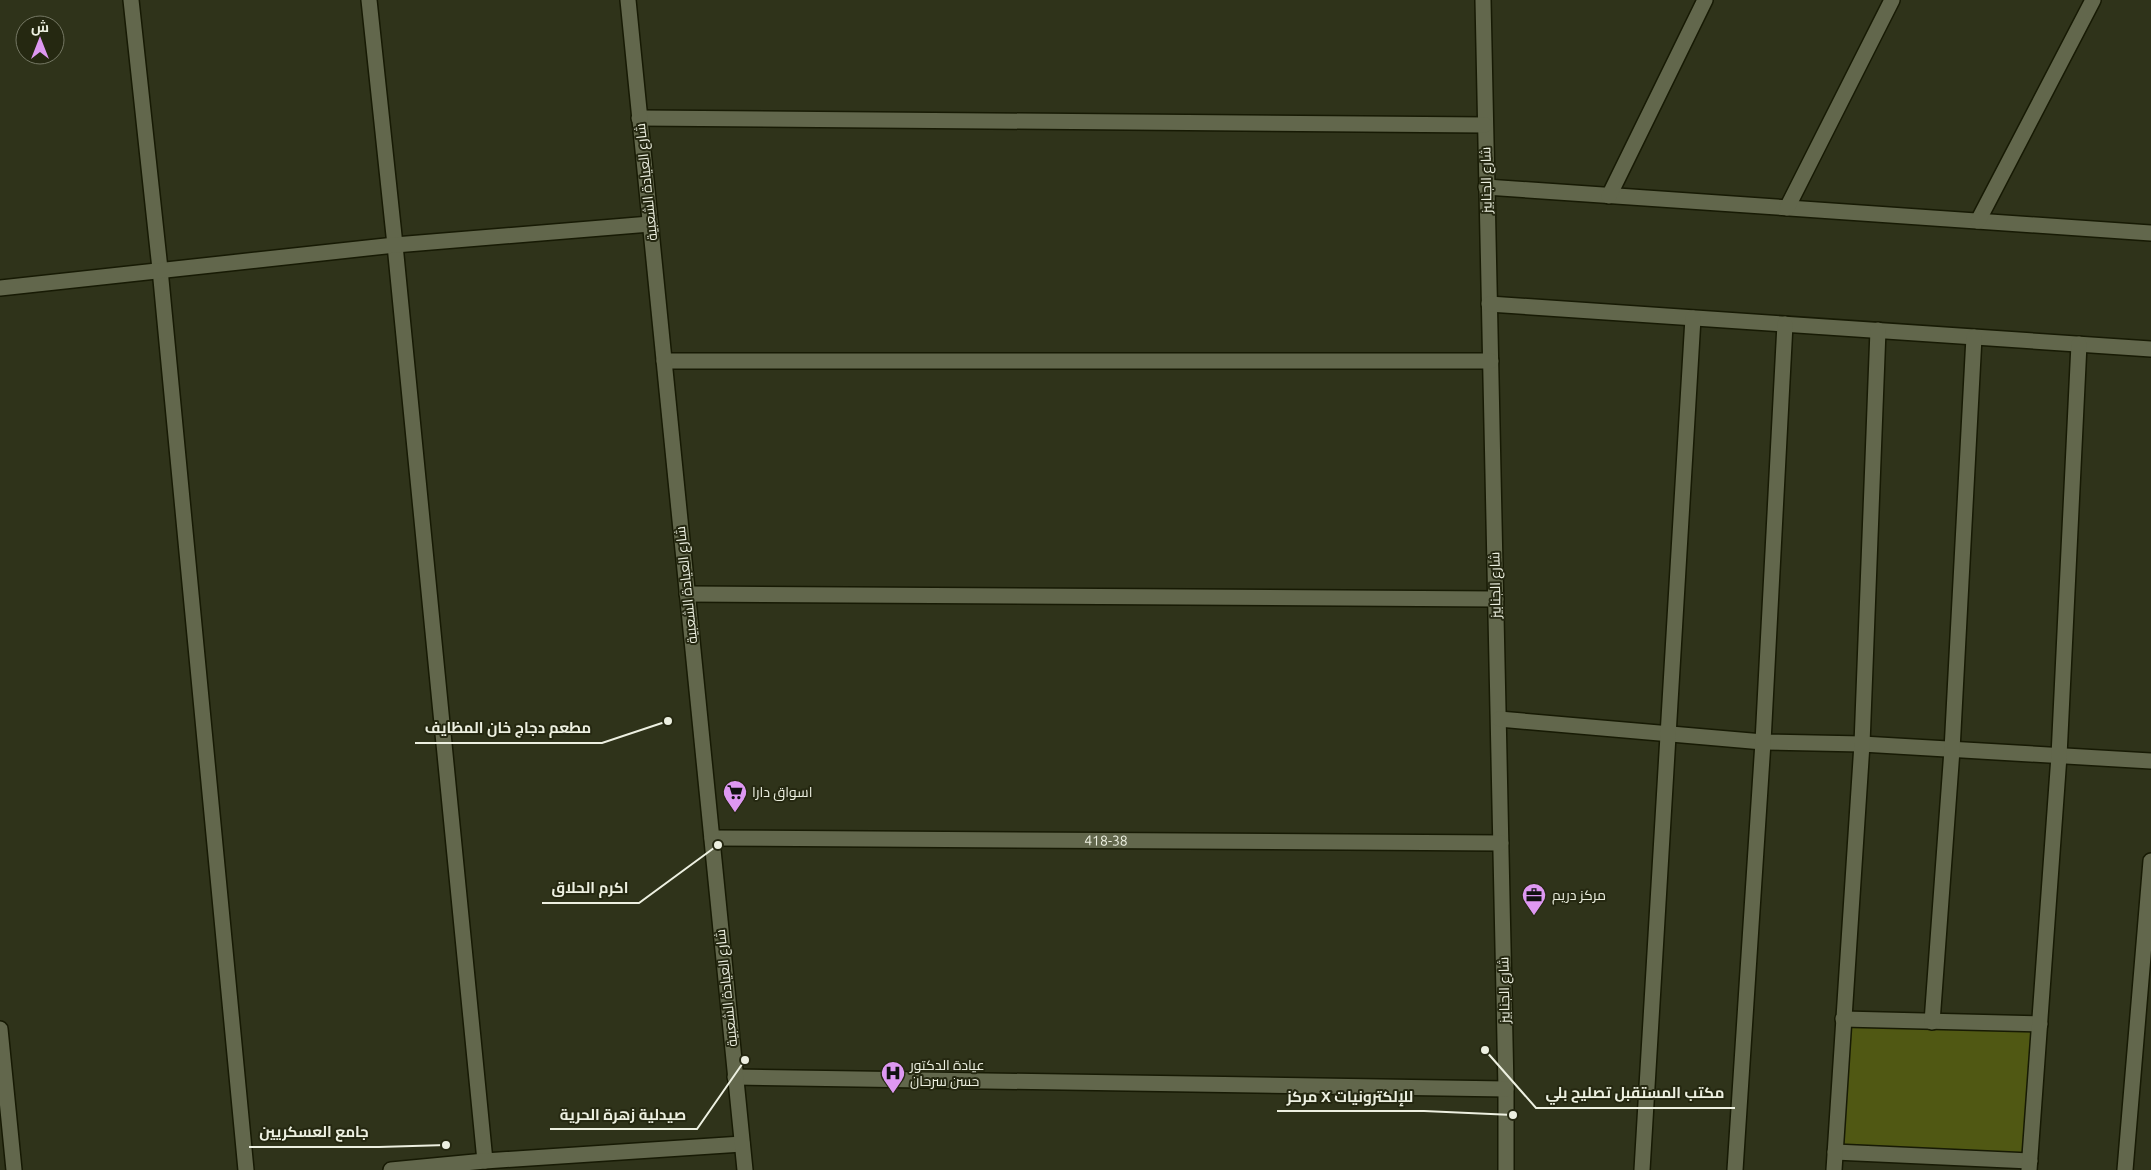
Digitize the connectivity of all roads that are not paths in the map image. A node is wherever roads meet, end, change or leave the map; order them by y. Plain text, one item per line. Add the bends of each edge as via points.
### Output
1 (131, 0) edge
2 (369, 0) edge
3 (628, 0) edge
4 (1483, 0) edge
5 (1705, 0) edge
6 (1892, 0) edge
7 (2094, 0) edge
8 (640, 118) junction
9 (1485, 125) junction
10 (1486, 187) junction
11 (1609, 196) junction
12 (1787, 208) junction
13 (1978, 221) junction
14 (650, 224) junction
15 (2151, 233) edge
16 (395, 244) junction
17 (160, 270) junction
18 (0, 288) edge
19 (1489, 304) junction
20 (1693, 318) junction
21 (1785, 324) junction
22 (1878, 330) junction
23 (1974, 337) junction
24 (2079, 344) junction
25 (2151, 349) edge
26 (1491, 361) junction
27 (664, 362) junction
28 (687, 594) junction
29 (1496, 599) junction
30 (1498, 719) junction
31 (1668, 733) junction
32 (1763, 742) junction
33 (1862, 744) junction
34 (1952, 750) junction
35 (2060, 756) junction
36 (2151, 761) edge
37 (712, 838) junction
38 (1501, 842) junction
39 (2151, 861) edge
40 (1843, 1019) junction
41 (1932, 1022) junction
42 (2040, 1024) junction
43 (0, 1029) edge
44 (735, 1077) junction
45 (1506, 1089) junction
46 (742, 1144) junction
47 (1835, 1152) junction
48 (485, 1161) junction
49 (1929, 1163) edge
50 (2029, 1165) edge
51 (14, 1170) edge
52 (246, 1170) edge
53 (391, 1170) edge
54 (745, 1170) edge
55 (1506, 1170) edge
56 (1642, 1170) edge
57 (1735, 1170) edge
58 (1834, 1170) edge
59 (2125, 1170) edge

1 - 17 street
2 - 16 street
3 - 8 street, شارع العيادة الشعبية
4 - 9 street, شارع الجنابيز
5 - 11 street
6 - 12 street
7 - 13 street
8 - 9 street
8 - 14 street, شارع العيادة الشعبية
9 - 10 street, شارع الجنابيز
10 - 11 street
10 - 19 street, شارع الجنابيز
11 - 12 street
12 - 13 street
13 - 15 street
14 - 16 street
14 - 27 street, شارع العيادة الشعبية
16 - 17 street
16 - 48 street
17 - 18 street
17 - 52 street
19 - 20 street
19 - 26 street, شارع الجنابيز
20 - 21 street
20 - 31 street
21 - 22 street
21 - 32 street
22 - 23 street
22 - 33 street
23 - 24 street
23 - 34 street
24 - 25 street
24 - 35 street
26 - 27 street
26 - 29 street, شارع الجنابيز
27 - 28 street, شارع العيادة الشعبية
28 - 29 street
28 - 37 street, شارع العيادة الشعبية
29 - 30 street, شارع الجنابيز
30 - 31 street
30 - 38 street, شارع الجنابيز
31 - 32 street
31 - 56 street
32 - 33 street
32 - 57 street
33 - 34 street
33 - 40 street
34 - 35 street
34 - 41 street
35 - 36 street
35 - 42 street
37 - 38 street, 418-38
37 - 44 street, شارع العيادة الشعبية
38 - 45 street, شارع الجنابيز
39 - 59 street
40 - 41 street
40 - 47 street
41 - 42 street
42 - 50 street
43 - 51 street
44 - 45 street
44 - 46 street, شارع العيادة الشعبية
45 - 55 street, شارع الجنابيز
46 - 48 street
46 - 54 street, شارع العيادة الشعبية
47 - 49 street
47 - 58 street
48 - 53 street
49 - 50 street

